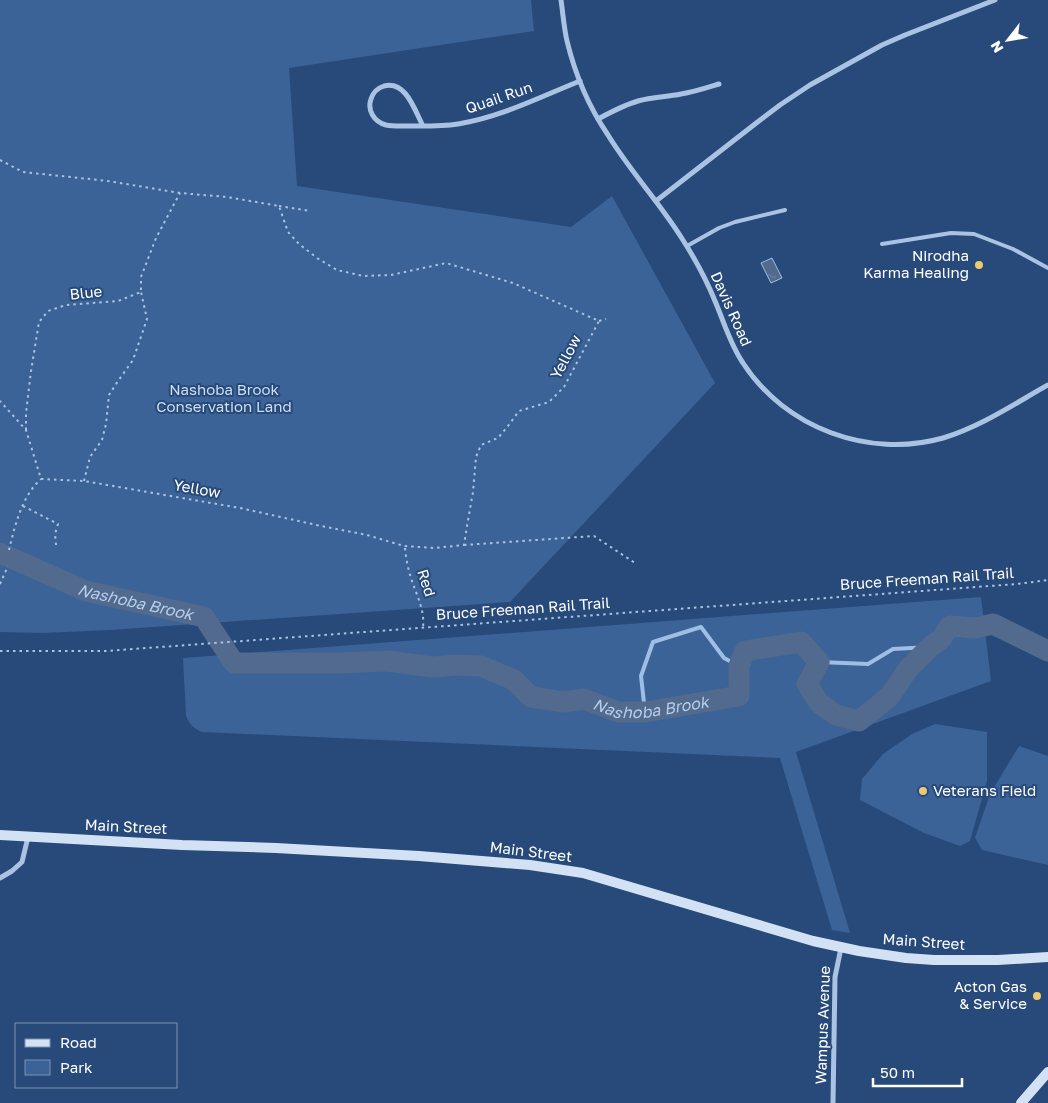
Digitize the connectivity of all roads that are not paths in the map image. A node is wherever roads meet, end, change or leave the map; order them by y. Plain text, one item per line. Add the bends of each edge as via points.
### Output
1 (561, 0) edge
2 (995, 0) edge
3 (580, 81) junction
4 (719, 84) dead end
5 (598, 119) junction
6 (423, 126) junction
7 (656, 201) junction
8 (785, 210) dead end
9 (882, 244) dead end
10 (687, 246) junction
11 (1048, 268) edge
12 (1048, 385) edge
13 (0, 835) edge
14 (28, 837) junction
15 (0, 878) edge
16 (841, 948) junction
17 (1048, 957) edge
18 (1048, 1072) edge
19 (833, 1103) edge
20 (1021, 1103) edge

1 - 3 street, Davis Road via 567,41
2 - 7 street via 890,42 810,85
3 - 5 street, Davis Road
3 - 6 street, Quail Run via 500,114 459,124
4 - 5 street via 680,95 639,100
5 - 7 street, Davis Road
6 - 6 street, Quail Run via 380,123 371,113 372,96 386,86 399,88 406,94
7 - 10 street, Davis Road
8 - 10 lane via 735,222
9 - 11 lane via 951,233 974,234 1014,249
10 - 12 street, Davis Road via 743,364 780,404 821,430 867,443 922,442 961,431
13 - 14 main road, Main Street
14 - 15 street via 22,862
14 - 16 main road, Main Street via 276,848 530,865 583,873
16 - 17 main road, Main Street via 934,960
16 - 19 street, Wampus Avenue via 836,977
18 - 20 main road

